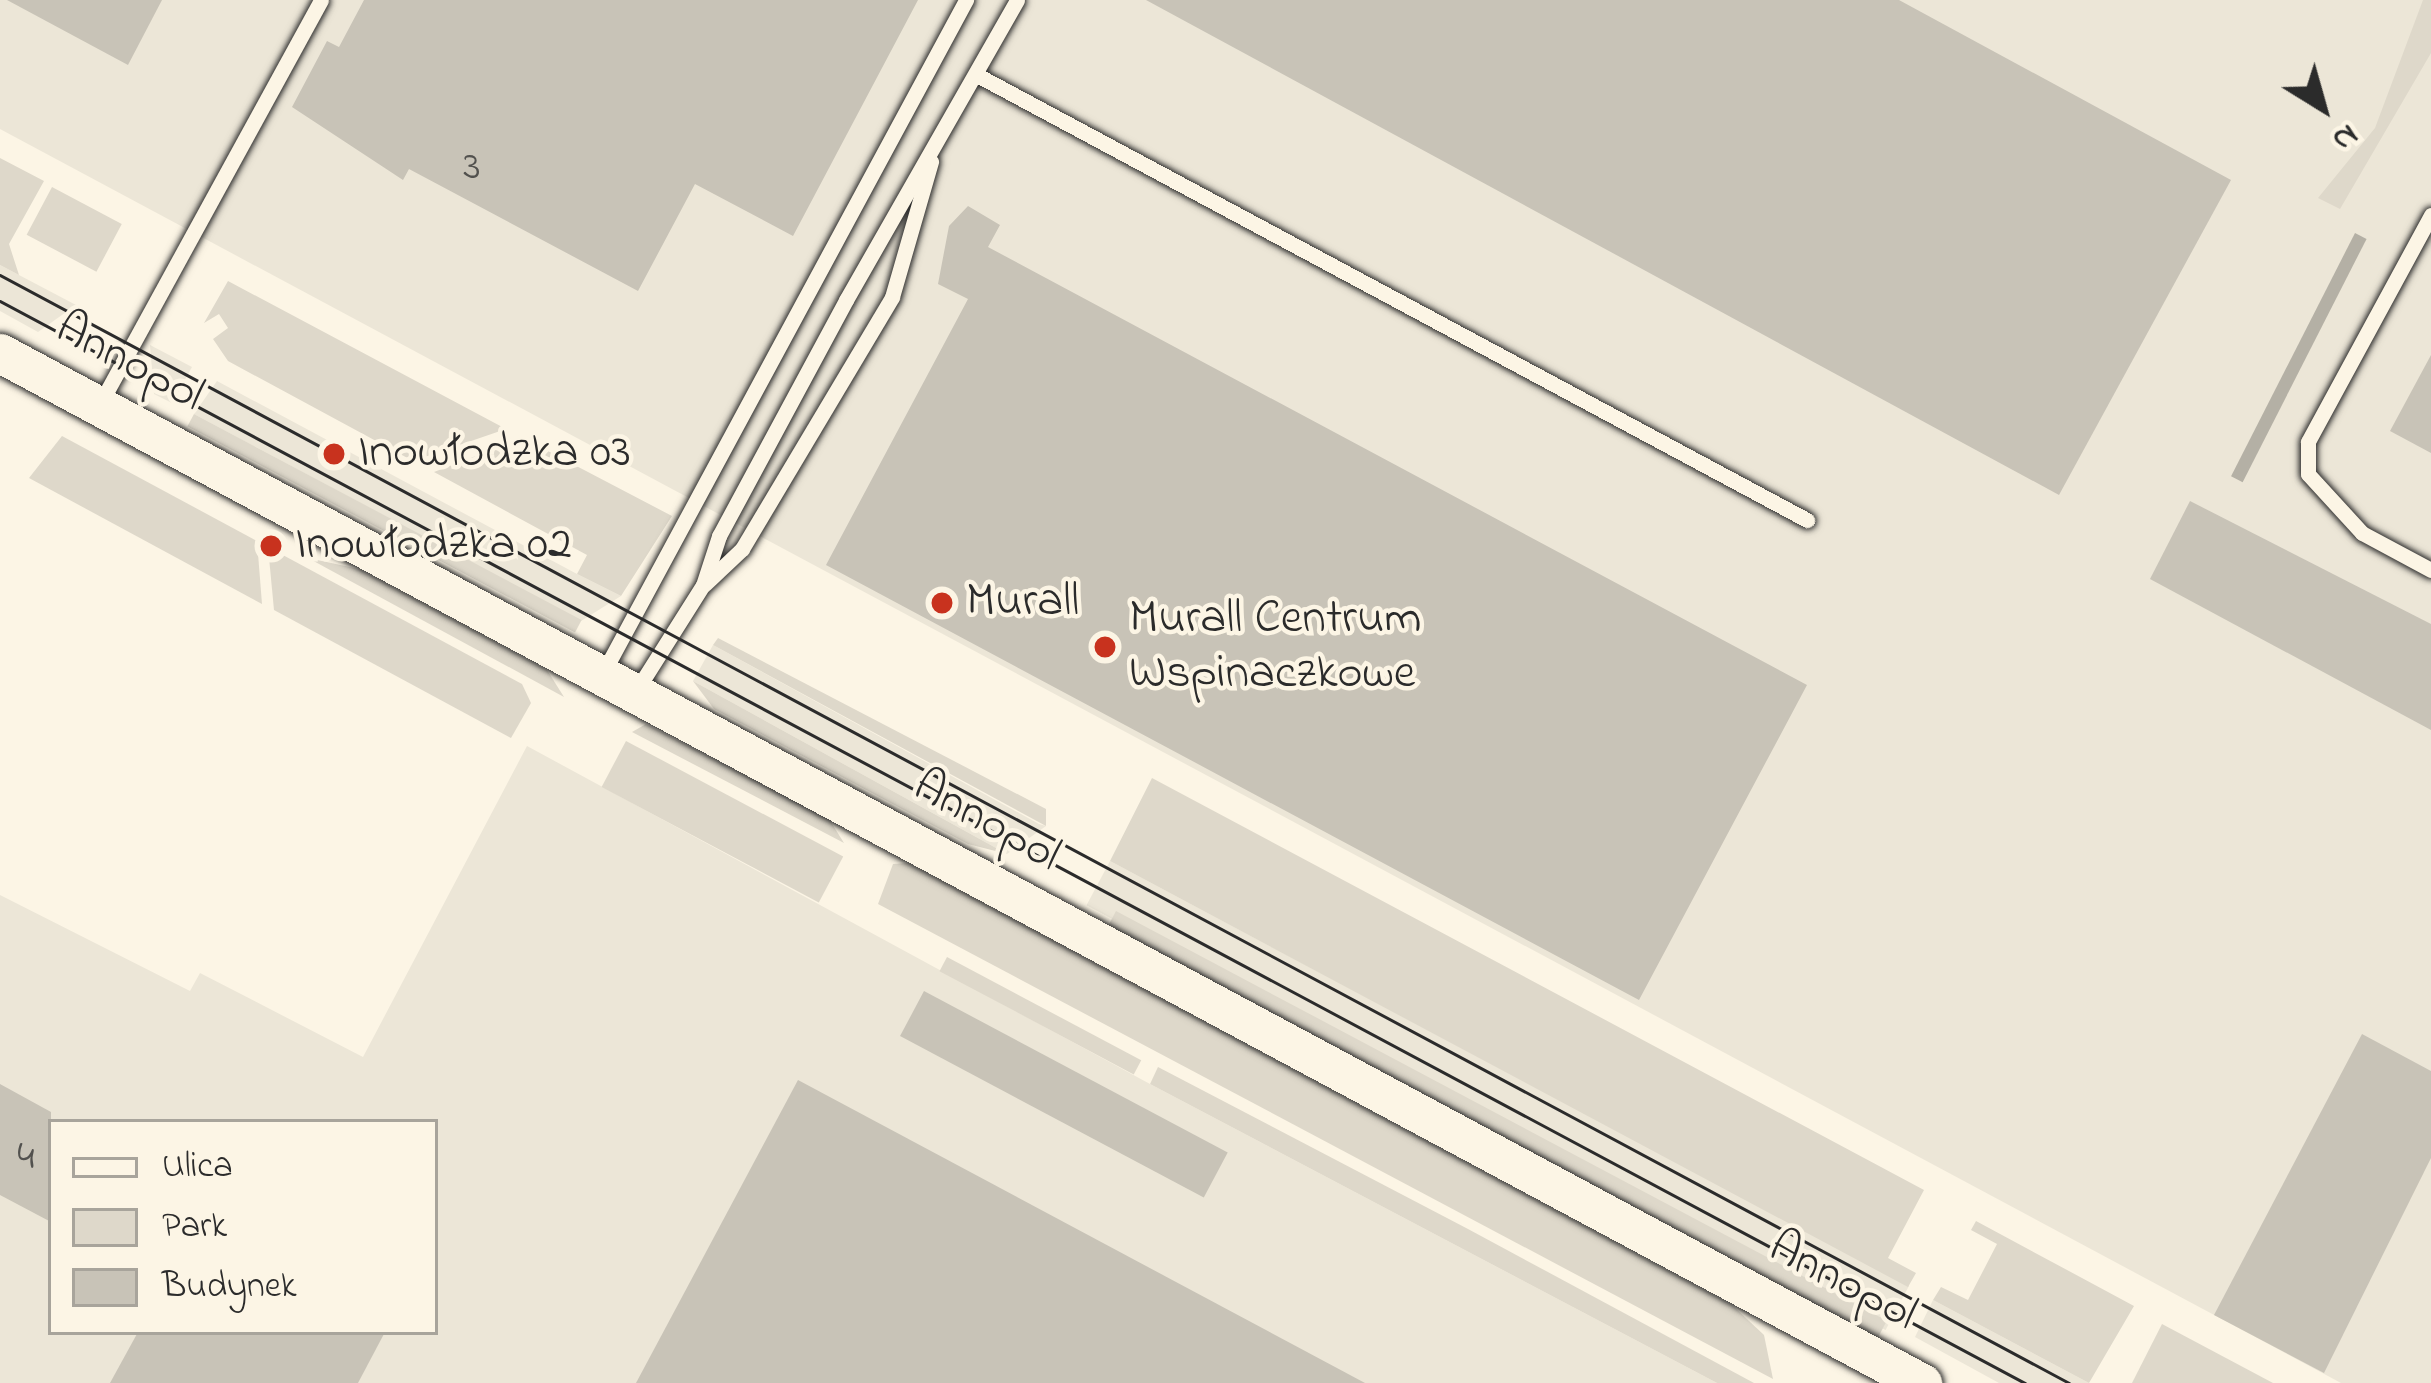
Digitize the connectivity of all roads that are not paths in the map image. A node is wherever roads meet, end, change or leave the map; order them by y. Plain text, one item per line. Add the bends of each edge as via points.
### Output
1 (321, 0) edge
2 (966, 0) edge
3 (1017, 0) edge
4 (977, 75) junction
5 (932, 159) junction
6 (2431, 215) edge
7 (0, 353) edge
8 (99, 405) junction
9 (1808, 520) dead end
10 (2431, 570) edge
11 (703, 585) junction
12 (620, 682) junction
13 (1922, 1383) edge

1 - 8 lane
2 - 12 lane
3 - 4 lane
4 - 5 lane
4 - 9 lane
5 - 11 lane via 824,340 719,536
5 - 11 lane via 892,297 742,549
6 - 10 lane via 2308,442 2308,474 2362,532
7 - 8 street, Annopol
8 - 12 street, Annopol
11 - 12 lane
12 - 13 street, Annopol

